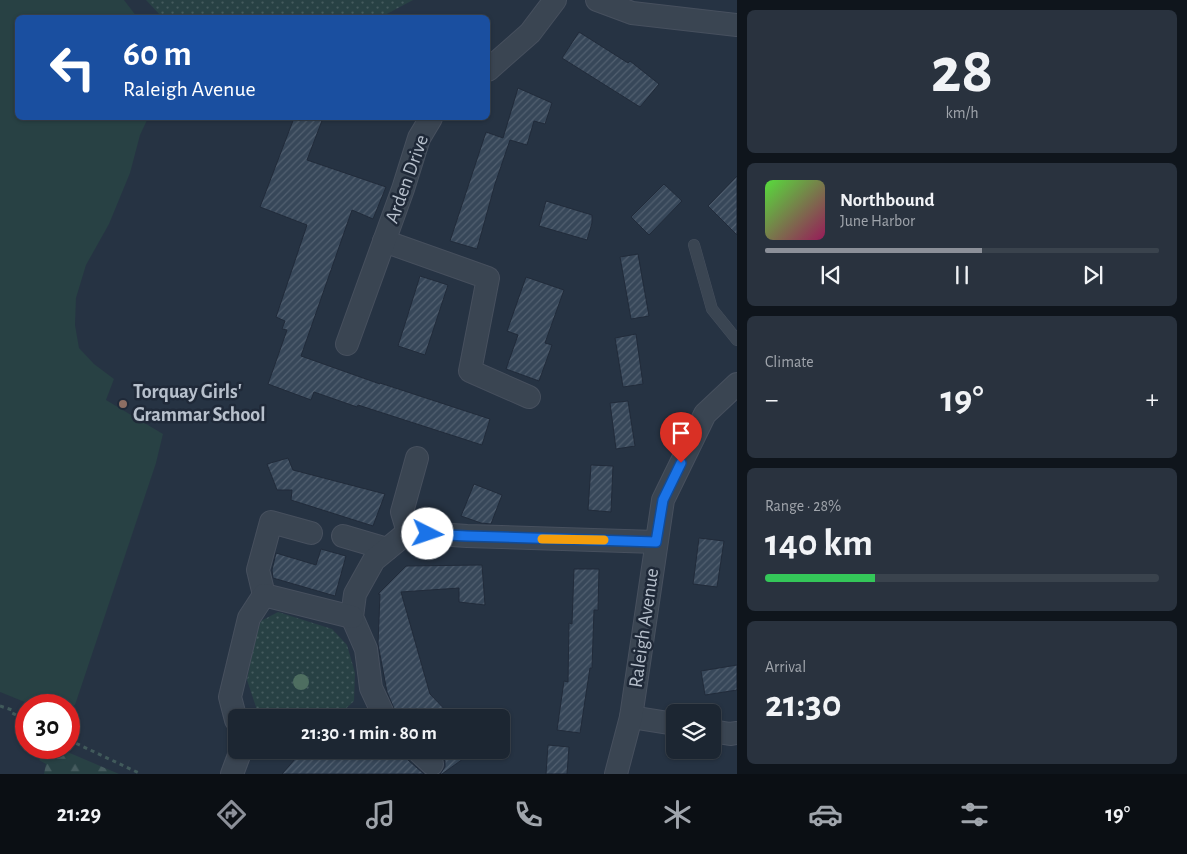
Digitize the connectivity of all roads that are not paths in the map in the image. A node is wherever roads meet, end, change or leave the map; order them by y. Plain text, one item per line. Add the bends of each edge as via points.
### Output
1 (555, 0) edge
2 (597, 0) edge
3 (737, 25) edge
4 (490, 68) edge
5 (430, 120) edge
6 (384, 241) junction
7 (694, 245) dead end
8 (737, 340) edge
9 (347, 344) dead end
10 (737, 384) edge
11 (529, 397) dead end
12 (417, 458) dead end
13 (408, 532) junction
14 (311, 533) dead end
15 (343, 536) dead end
16 (656, 542) junction
17 (387, 549) junction
18 (264, 595) junction
19 (352, 617) junction
20 (233, 709) edge
21 (381, 709) edge
22 (631, 717) junction
23 (666, 723) edge
24 (721, 732) edge
25 (737, 733) edge
26 (238, 759) edge
27 (232, 774) edge
28 (616, 774) edge

1 - 4 street via 530,33
2 - 3 street via 632,12
5 - 6 street, Arden Drive via 419,138
6 - 9 street, Arden Drive
6 - 11 street, Arden Drive via 488,278 470,371
7 - 8 lane via 712,309
10 - 16 street, Raleigh Avenue via 701,422 663,500
12 - 13 street via 402,512
13 - 16 street
13 - 17 street
14 - 18 street via 271,522 258,570
15 - 17 street
16 - 22 street, Raleigh Avenue
17 - 19 street via 374,560 355,594
18 - 19 street
18 - 20 street via 249,618 230,697
19 - 21 street via 366,649 371,688
22 - 23 street
22 - 28 street, Raleigh Avenue
24 - 25 street
26 - 27 street

